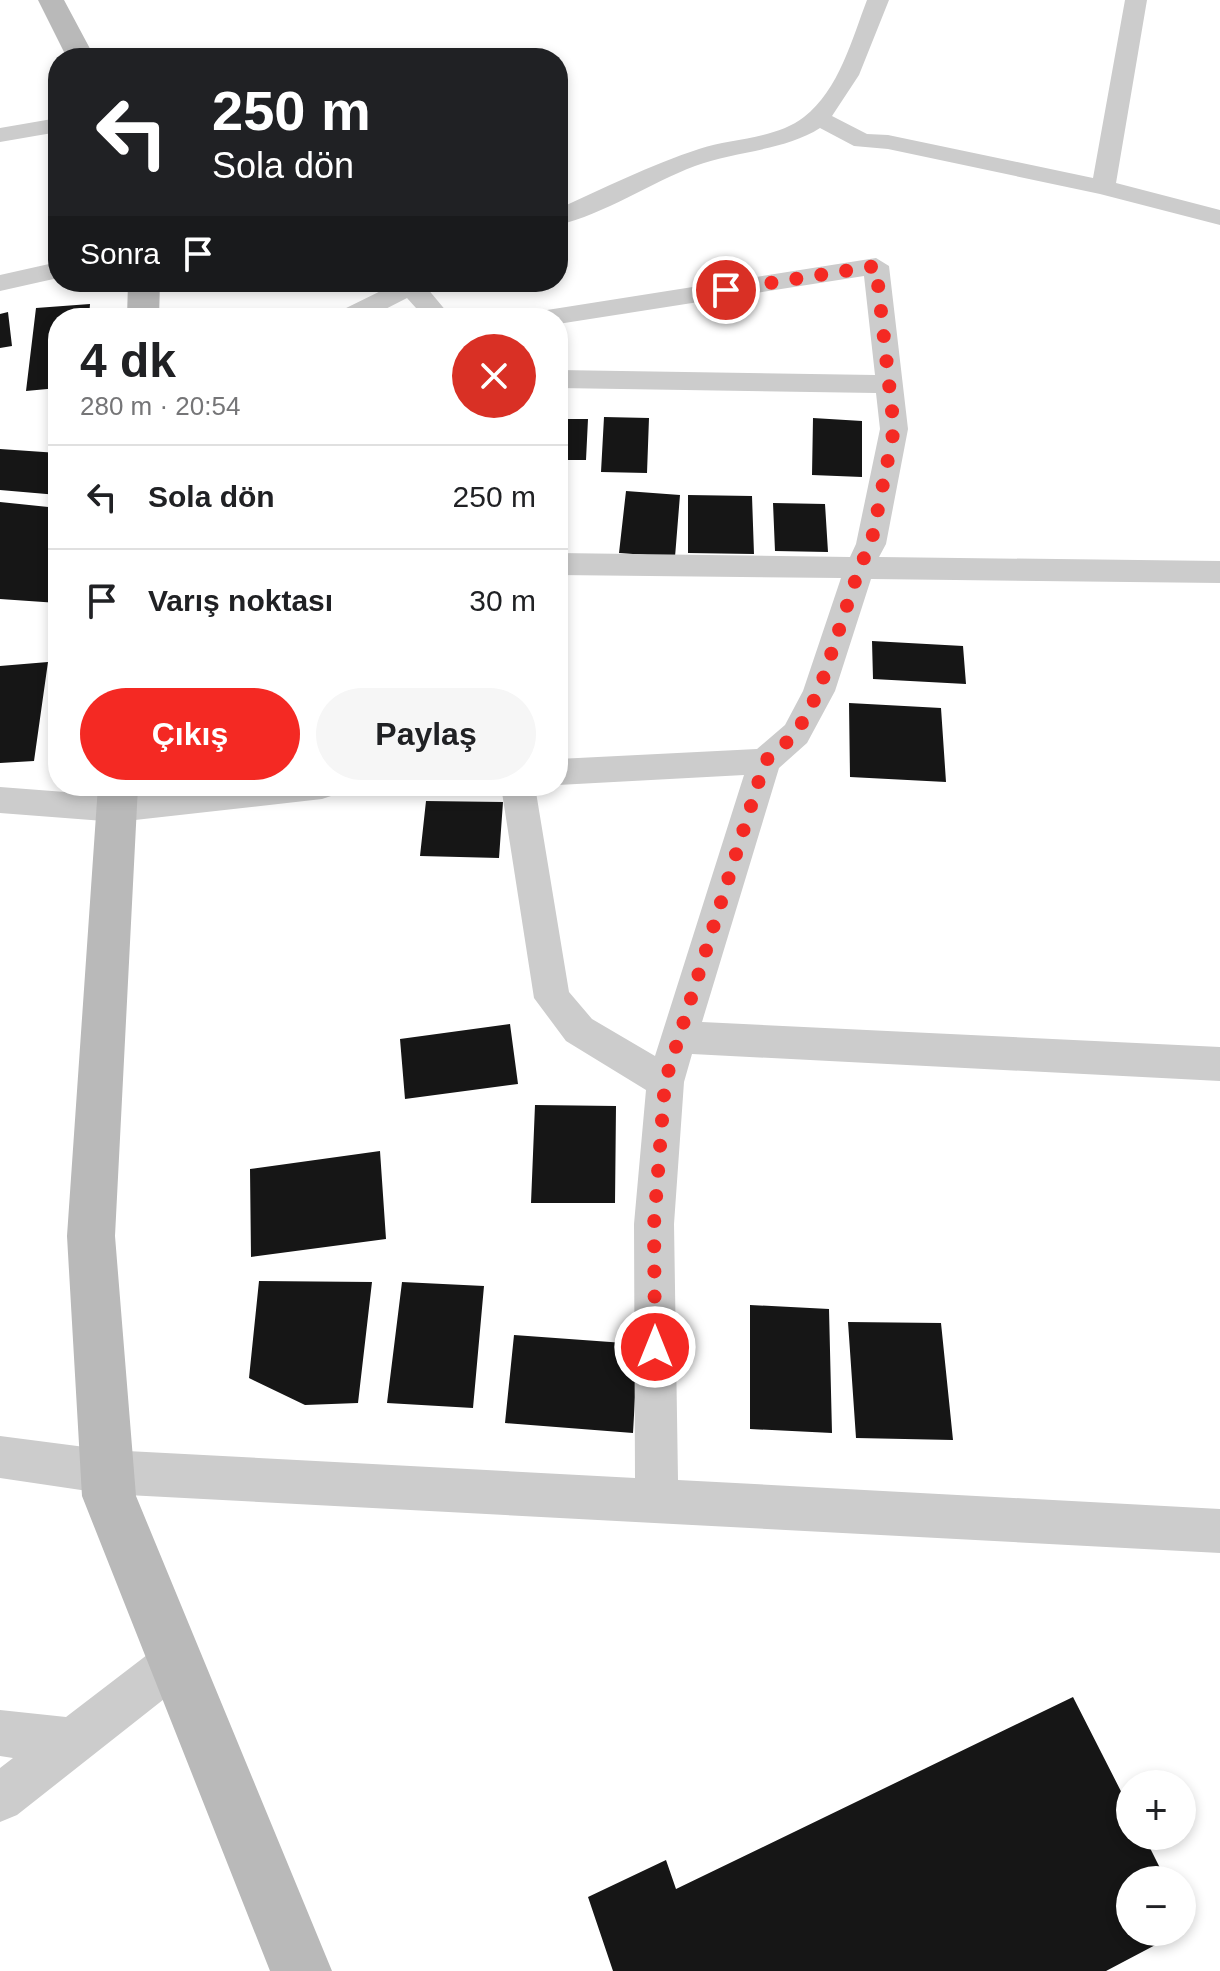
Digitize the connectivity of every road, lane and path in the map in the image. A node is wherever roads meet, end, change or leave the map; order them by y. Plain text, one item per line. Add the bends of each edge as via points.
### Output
1 (51, 0) edge
2 (878, 0) edge
3 (1136, 0) edge
4 (76, 48) edge
5 (819, 118) junction
6 (48, 127) edge
7 (0, 135) edge
8 (1103, 187) junction
9 (568, 214) edge
10 (1220, 218) edge
11 (48, 272) edge
12 (0, 283) edge
13 (399, 292) edge
14 (367, 308) edge
15 (568, 315) edge
16 (568, 379) edge
17 (888, 384) junction
18 (568, 564) edge
19 (860, 566) junction
20 (1220, 572) edge
21 (765, 761) junction
22 (568, 771) edge
23 (520, 796) edge
24 (118, 797) edge
25 (0, 800) edge
26 (679, 1037) junction
27 (1220, 1064) edge
28 (665, 1082) junction
29 (0, 1457) edge
30 (108, 1472) junction
31 (657, 1501) junction
32 (1220, 1531) edge
33 (176, 1661) junction
34 (0, 1733) edge
35 (73, 1741) junction
36 (0, 1798) edge
37 (301, 1971) edge

1 - 4 street
2 - 5 street via 846,80
3 - 8 street
5 - 8 street via 862,141
5 - 9 street via 779,139 730,147
6 - 7 street
8 - 10 street
11 - 12 street
13 - 14 street
15 - 17 street via 876,266
16 - 17 street
17 - 19 street via 894,429 871,544
18 - 19 street
19 - 20 street
19 - 21 street via 819,691 796,734
21 - 22 street
21 - 26 street
23 - 28 street via 552,998 579,1030
24 - 25 street
24 - 30 street via 91,1236
26 - 27 street
26 - 28 street
28 - 31 street via 654,1224
29 - 30 street
30 - 31 street
30 - 33 street via 109,1496
31 - 32 street
33 - 35 street
33 - 37 street
34 - 35 street
35 - 36 street

